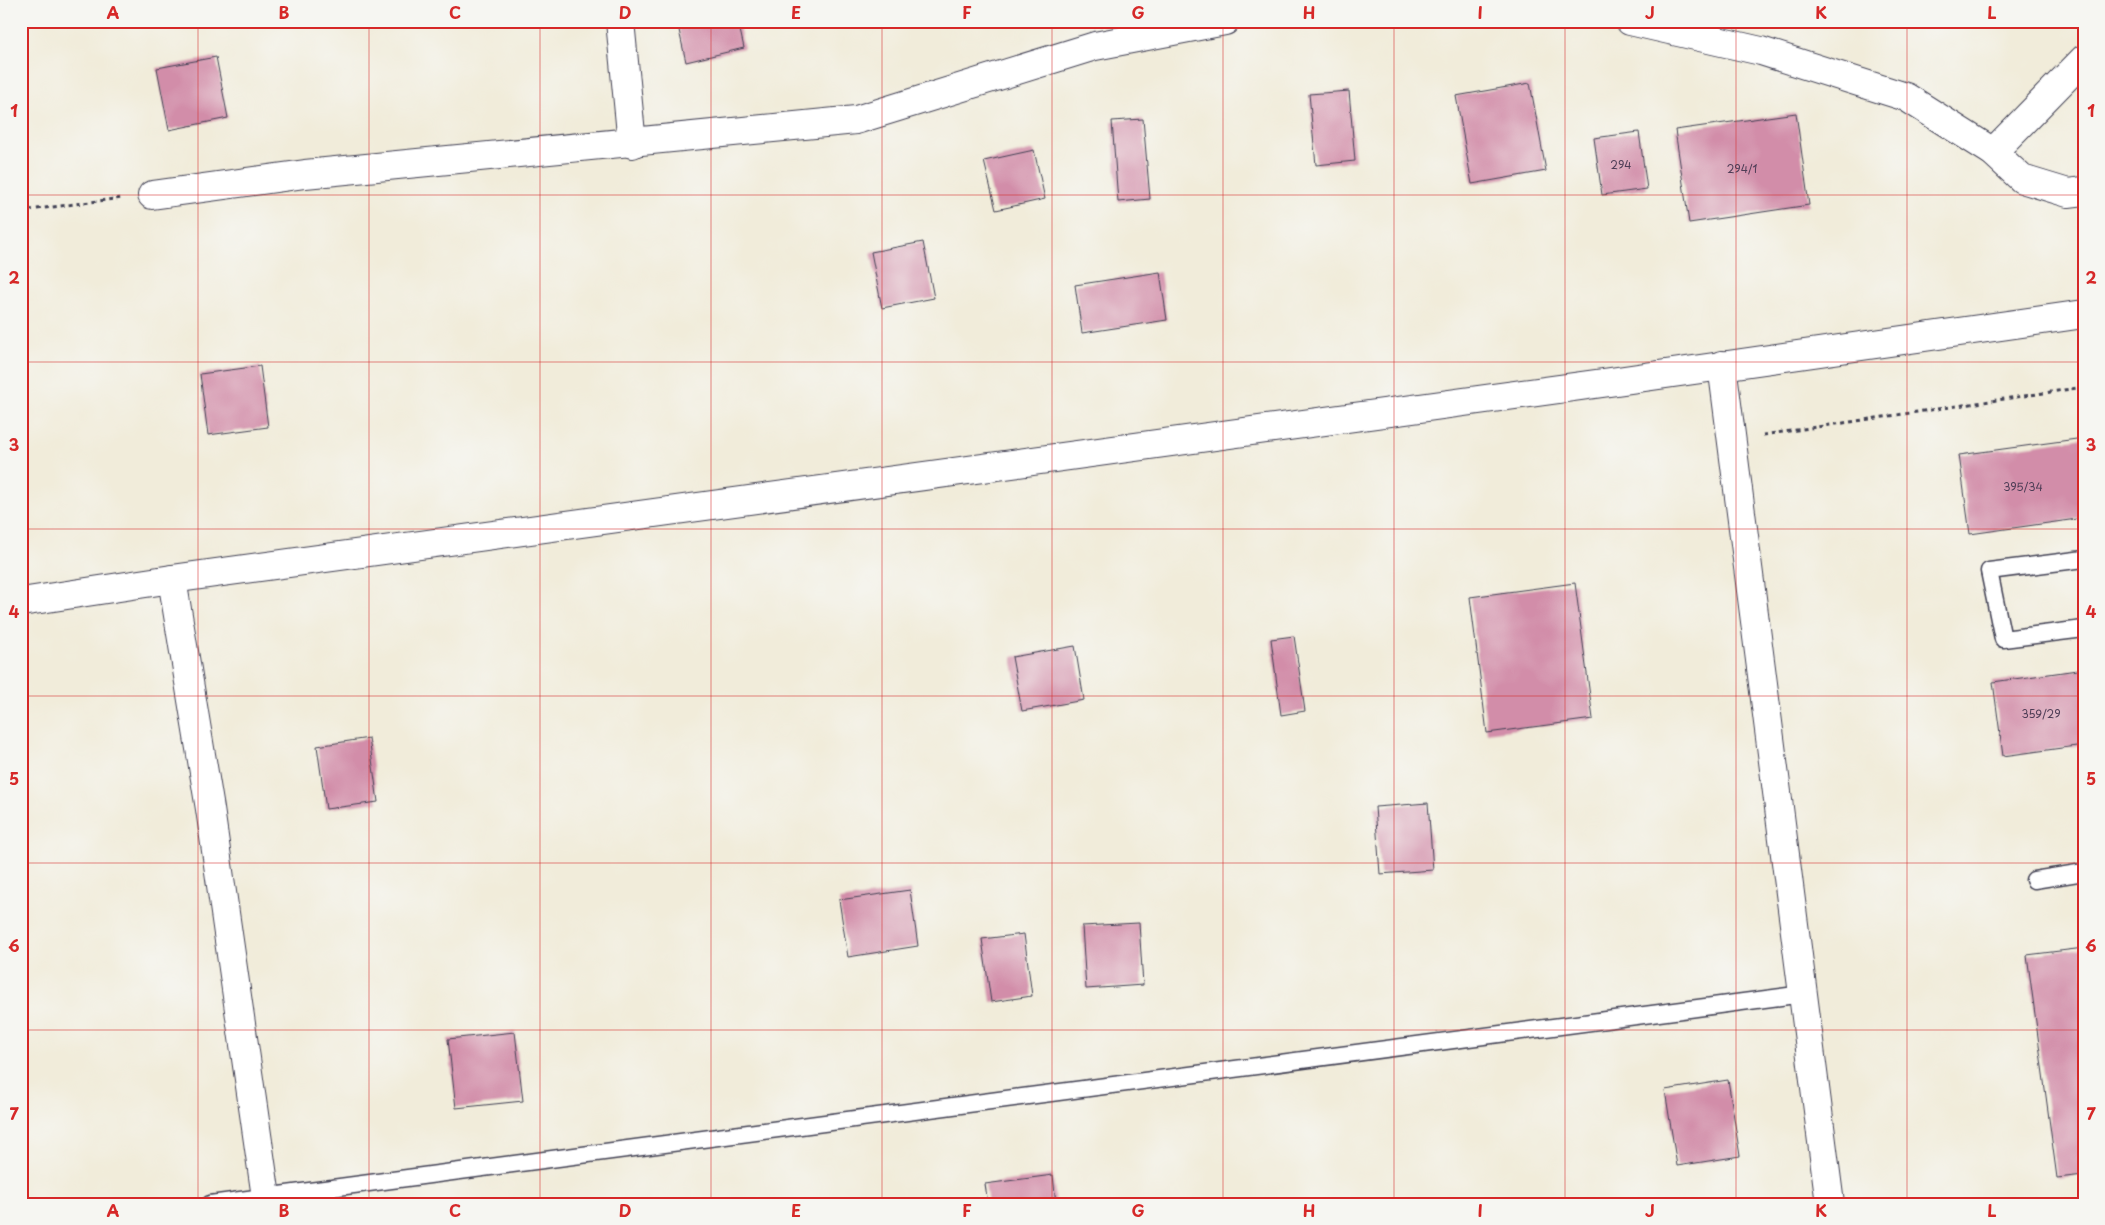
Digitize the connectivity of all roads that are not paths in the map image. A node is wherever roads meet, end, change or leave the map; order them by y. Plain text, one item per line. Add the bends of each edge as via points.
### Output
1 (620, 21) edge
2 (1225, 21) edge
3 (1630, 21) edge
4 (2084, 59) edge
5 (632, 144) junction
6 (1993, 152) junction
7 (2084, 191) edge
8 (152, 194) road end
9 (2084, 314) edge
10 (1722, 365) junction
11 (2084, 559) edge
12 (172, 579) junction
13 (21, 602) edge
14 (2084, 629) edge
15 (2084, 872) edge
16 (2034, 880) dead end
17 (1803, 994) junction
18 (267, 1200) edge
19 (210, 1204) edge
20 (1830, 1204) edge

1 - 5 street
2 - 5 street via 1095,46 856,120
3 - 6 street via 1761,51 1906,97
4 - 6 street
5 - 8 street via 305,174
6 - 7 street via 2022,179 2068,193
9 - 10 street
10 - 12 street
10 - 17 street
11 - 14 lane via 1989,571 2003,639
12 - 13 street
12 - 18 street via 210,810
15 - 16 lane
17 - 18 lane
17 - 20 street
18 - 19 lane

